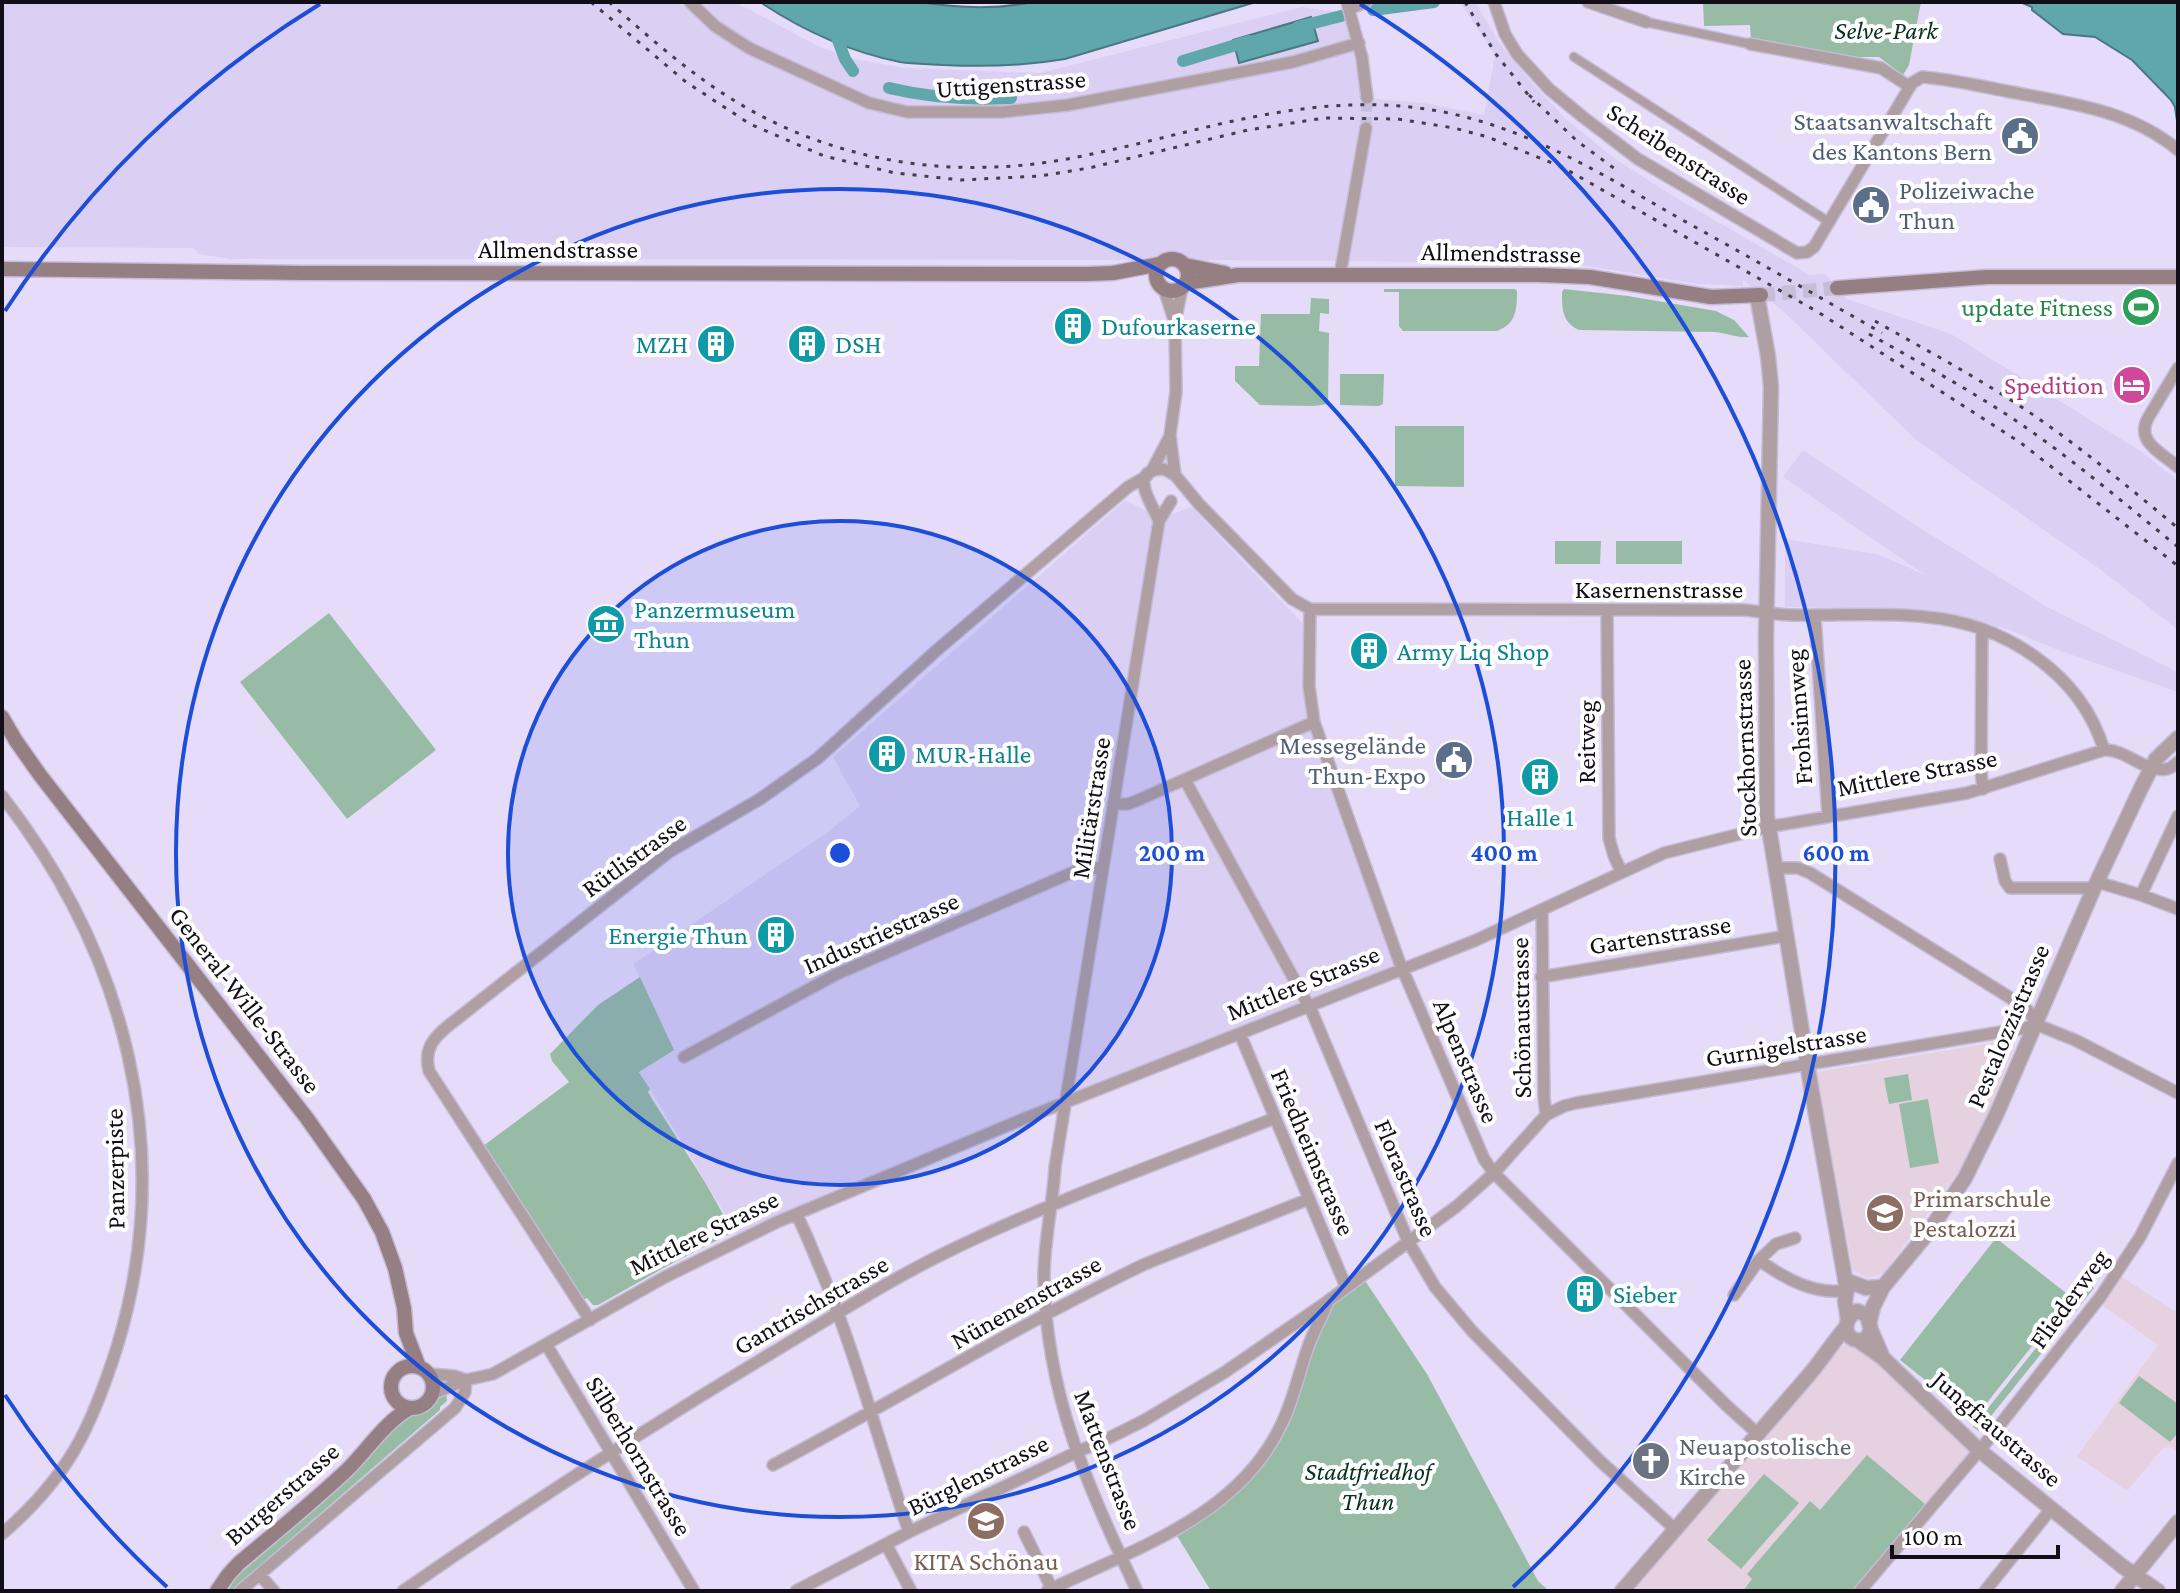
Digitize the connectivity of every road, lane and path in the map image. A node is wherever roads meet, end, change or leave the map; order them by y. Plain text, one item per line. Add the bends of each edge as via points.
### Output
1 (690, 2) edge
2 (1366, 2) edge
3 (1494, 2) edge
4 (1588, 2) edge
5 (1350, 10) edge
6 (1646, 22) joint
7 (1359, 43) junction
8 (1750, 44) joint
9 (1574, 57) dead end
10 (1910, 87) junction
11 (1367, 98) tunnel mouth
12 (1366, 128) tunnel mouth
13 (2178, 150) edge
14 (1829, 222) junction
15 (1160, 264) junction
16 (1185, 265) junction
17 (2, 269) edge
18 (1113, 273) junction
19 (1238, 275) junction
20 (1340, 275) junction
21 (2178, 277) edge
22 (1161, 286) junction
23 (1184, 286) junction
24 (1837, 288) tunnel mouth
25 (1759, 295) joint
26 (1175, 323) junction
27 (2178, 368) edge
28 (1170, 435) junction
29 (2178, 467) edge
30 (1149, 474) junction
31 (1176, 478) junction
32 (1149, 499) junction
33 (1115, 500) junction
34 (1172, 501) junction
35 (1199, 504) junction
36 (1159, 521) junction
37 (1310, 609) junction
38 (1607, 611) junction
39 (1767, 614) junction
40 (1815, 616) junction
41 (1982, 629) junction
42 (2, 717) edge
43 (1314, 722) junction
44 (2178, 738) edge
45 (2104, 750) junction
46 (2178, 762) edge
47 (2151, 767) junction
48 (1185, 780) junction
49 (1983, 789) junction
50 (2, 796) edge
51 (1113, 804) junction
52 (1828, 816) junction
53 (2178, 816) edge
54 (1768, 827) junction
55 (2000, 859) dead end
56 (1103, 867) junction
57 (1775, 868) junction
58 (1621, 871) junction
59 (2096, 885) junction
60 (2141, 895) junction
61 (2178, 909) edge
62 (1542, 911) junction
63 (1786, 936) junction
64 (1403, 969) junction
65 (1541, 977) junction
66 (1309, 1007) junction
67 (2035, 1024) junction
68 (1240, 1034) junction
69 (684, 1057) dead end
70 (1808, 1065) junction
71 (2178, 1093) edge
72 (1066, 1103) junction
73 (1546, 1115) junction
74 (1275, 1118) junction
75 (2178, 1163) edge
76 (1494, 1173) junction
77 (1309, 1199) junction
78 (1051, 1206) junction
79 (796, 1214) junction
80 (1795, 1238) dead end
81 (1408, 1241) junction
82 (1759, 1260) junction
83 (1846, 1285) junction
84 (1346, 1287) junction
85 (1883, 1287) junction
86 (1734, 1295) dead end
87 (1328, 1301) junction
88 (839, 1313) junction
89 (1046, 1315) junction
90 (590, 1320) junction
91 (1295, 1324) junction
92 (1858, 1325) junction
93 (406, 1333) junction
94 (1310, 1342) junction
95 (546, 1344) junction
96 (401, 1368) junction
97 (424, 1371) junction
98 (466, 1380) junction
99 (432, 1394) junction
100 (393, 1396) junction
101 (410, 1408) junction
102 (872, 1412) junction
103 (1757, 1433) junction
104 (379, 1434) junction
105 (1979, 1450) junction
106 (610, 1451) junction
107 (1077, 1452) junction
108 (773, 1465) dead end
109 (2051, 1509) junction
110 (2178, 1522) edge
111 (1676, 1530) junction
112 (909, 1532) junction
113 (1024, 1532) dead end
114 (2, 1534) edge
115 (886, 1544) junction
116 (1121, 1557) junction
117 (2135, 1576) junction
118 (254, 1583) edge
119 (1051, 1590) edge
120 (217, 1591) edge
121 (240, 1591) edge
122 (274, 1591) edge
123 (403, 1591) edge
124 (694, 1591) edge
125 (796, 1591) edge
126 (911, 1591) edge
127 (1137, 1591) edge
128 (1622, 1591) edge
129 (1860, 1591) edge
130 (1985, 1591) edge
131 (2122, 1591) edge
132 (2158, 1591) edge

1 - 7 street, Uttigenstrasse via 749,48 869,103 907,112 1002,112 1068,105 1293,62
2 - 5 street
3 - 14 street, Scheibenstrasse via 1505,34 1529,69 1638,159 1797,253 1811,250
4 - 6 street
5 - 7 street
6 - 8 street
7 - 11 street
8 - 10 street via 1881,68
9 - 14 street, Scheibenstrasse
10 - 13 street via 1926,77 2085,106 2130,120
10 - 14 street, Scheibenstrasse
12 - 20 street
15 - 16 main road via 1173,259
15 - 18 main road, Allmendstrasse
15 - 22 main road via 1156,276
16 - 19 main road, Allmendstrasse
16 - 23 main road via 1189,274
17 - 18 main road, Allmendstrasse
18 - 22 main road, Allmendstrasse
19 - 20 main road, Allmendstrasse
19 - 23 main road, Allmendstrasse
20 - 25 main road, Allmendstrasse via 1579,276 1711,297
21 - 24 main road via 1978,277
22 - 23 main road via 1175,291
22 - 26 street
23 - 26 street
25 - 39 street, Stockhornstrasse via 1771,387
26 - 28 street via 1176,392
27 - 29 street via 2143,434
28 - 30 street
28 - 31 street
30 - 31 street via 1164,469
30 - 32 street via 1143,485
30 - 33 street, Rütlistrasse
31 - 34 street via 1178,490
31 - 35 street
32 - 33 street
32 - 34 street
32 - 36 street
33 - 90 street, Rütlistrasse via 818,758 669,852 430,1044 429,1071
34 - 35 street
34 - 36 street, Militärstrasse
35 - 37 street via 1292,599
36 - 51 street, Militärstrasse
37 - 38 street, Kasernenstrasse
37 - 43 street, Alpenstrasse
38 - 39 street, Kasernenstrasse
38 - 58 street, Reitweg via 1609,838
39 - 40 street, Kasernenstrasse
39 - 54 street, Stockhornstrasse
40 - 41 street, Kasernenstrasse via 1929,617
40 - 52 street, Frohsinnweg
41 - 45 street, Kasernenstrasse via 2052,669 2082,705
41 - 49 street
42 - 93 main road, General-Wille-Strasse via 40,775 352,1181 389,1250
43 - 48 street
43 - 64 street, Alpenstrasse
44 - 47 street
45 - 47 street
45 - 49 street, Mittlere Strasse
46 - 47 street via 2167,769
47 - 59 street, Pestalozzistrasse
48 - 51 street via 1136,801
48 - 66 street, Florastrasse
49 - 52 street, Mittlere Strasse
50 - 114 street, Panzerpiste via 64,887 105,974 129,1059 142,1173 135,1270 104,1386 66,1466
51 - 56 street, Militärstrasse
52 - 54 street, Mittlere Strasse
53 - 60 street
54 - 57 street, Stockhornstrasse
54 - 58 street, Mittlere Strasse via 1664,853
55 - 59 street via 2010,888
56 - 69 street, Industriestrasse via 1078,870 837,974
56 - 72 street, Militärstrasse
57 - 63 street, Stockhornstrasse
57 - 67 street via 1810,873 2025,1007
58 - 62 street, Mittlere Strasse
59 - 60 street
59 - 67 street, Pestalozzistrasse
60 - 61 street
62 - 64 street, Mittlere Strasse
62 - 65 street, Schönaustrasse
63 - 65 street, Gartenstrasse
63 - 70 street, Stockhornstrasse
64 - 66 street, Mittlere Strasse
64 - 76 street, Alpenstrasse
65 - 73 street, Schönaustrasse
66 - 68 street, Mittlere Strasse
66 - 81 street, Florastrasse
67 - 70 street, Gurnigelstrasse
67 - 71 street
67 - 85 street, Pestalozzistrasse via 1965,1178
68 - 72 street, Mittlere Strasse
68 - 74 street, Friedheimstrasse
70 - 73 street, Gurnigelstrasse via 1576,1103
70 - 83 street, Stockhornstrasse
72 - 78 street, Mattenstrasse
72 - 79 street, Mittlere Strasse
73 - 76 street, Schönaustrasse
74 - 77 street, Friedheimstrasse
74 - 78 street, Gantrischstrasse
75 - 105 street, Fliederweg via 2106,1289
76 - 81 street, Schönaustrasse
76 - 103 street, Alpenstrasse
77 - 84 street, Friedheimstrasse
77 - 89 street, Nünenenstrasse via 1145,1264
78 - 88 street, Gantrischstrasse via 945,1253
78 - 89 street, Mattenstrasse
79 - 88 street
79 - 90 street, Mittlere Strasse via 699,1259
80 - 82 street via 1776,1244
81 - 84 street, Schönaustrasse
81 - 111 street, Florastrasse via 1435,1287 1472,1331
82 - 83 street via 1808,1286 1830,1292
82 - 86 street
83 - 85 street
83 - 92 street, Stockhornstrasse via 1845,1301
84 - 87 street, Schönaustrasse
85 - 92 street, Pestalozzistrasse
87 - 91 street, Bürglenstrasse
87 - 94 street, Schönaustrasse
88 - 102 street
88 - 106 street, Gantrischstrasse
89 - 102 street, Nünenenstrasse
89 - 107 street, Mattenstrasse via 1056,1384
90 - 95 street, Mittlere Strasse
91 - 94 street
91 - 107 street, Bürglenstrasse via 1192,1393
92 - 103 street
92 - 105 street, Jungfraustrasse via 1883,1358
93 - 96 main road, General-Wille-Strasse
93 - 97 main road, General-Wille-Strasse
94 - 116 street, Schönaustrasse via 1282,1424 1262,1459 1197,1517
95 - 98 street, Mittlere Strasse via 493,1374
95 - 106 street, Silberhornstrasse
96 - 97 main road
96 - 100 main road via 393,1379
97 - 98 street, Mittlere Strasse
97 - 99 main road via 433,1382
98 - 99 street, Mittlere Strasse
98 - 118 street via 455,1408
99 - 101 main road via 424,1405
100 - 101 main road
100 - 104 main road, Burgerstrasse
101 - 104 main road, Burgerstrasse
102 - 108 street, Nünenenstrasse
102 - 112 street
103 - 111 street
104 - 120 main road, Burgerstrasse via 334,1482 239,1563
105 - 109 street, Jungfraustrasse
105 - 129 street, Fliederweg
106 - 123 street, Gantrischstrasse
106 - 124 street, Silberhornstrasse
107 - 112 street, Bürglenstrasse
107 - 116 street, Mattenstrasse
109 - 117 street, Jungfraustrasse
109 - 130 street
110 - 117 street
111 - 128 street
112 - 115 street, Bürglenstrasse
113 - 119 street
115 - 125 street, Bürglenstrasse
115 - 126 street, Bürglenstrasse
116 - 119 street
116 - 127 street, Mattenstrasse
117 - 131 street
117 - 132 street, Jungfraustrasse
118 - 121 street
118 - 122 street

